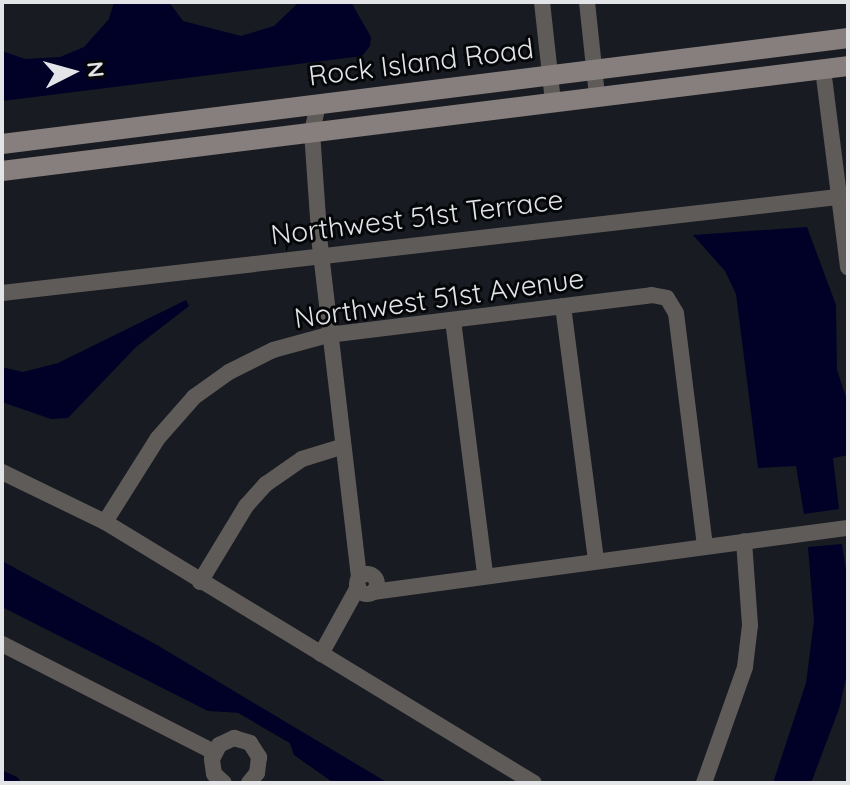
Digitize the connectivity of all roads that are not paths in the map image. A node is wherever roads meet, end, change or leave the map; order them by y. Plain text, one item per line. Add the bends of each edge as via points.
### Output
1 (542, 2) edge
2 (587, 2) edge
3 (848, 38) edge
4 (848, 66) edge
5 (594, 68) junction
6 (823, 69) junction
7 (549, 74) junction
8 (597, 95) junction
9 (553, 101) junction
10 (318, 104) junction
11 (312, 132) junction
12 (2, 144) edge
13 (2, 171) edge
14 (838, 197) junction
15 (322, 256) junction
16 (848, 267) edge
17 (2, 293) edge
18 (563, 306) junction
19 (453, 320) junction
20 (328, 335) junction
21 (341, 447) junction
22 (2, 472) edge
23 (105, 522) junction
24 (848, 528) edge
25 (744, 541) junction
26 (705, 545) junction
27 (596, 559) junction
28 (485, 573) junction
29 (200, 582) junction
30 (367, 584) junction
31 (2, 644) edge
32 (321, 654) junction
33 (214, 752) junction
34 (262, 780) edge
35 (224, 783) edge
36 (534, 783) edge
37 (704, 783) edge

1 - 7 street
2 - 5 street
3 - 5 main road, Rock Island Road
4 - 6 main road, Rock Island Road
5 - 7 main road, Rock Island Road
5 - 8 street
6 - 8 main road, Rock Island Road
6 - 14 street
7 - 9 street
7 - 10 main road, Rock Island Road
8 - 9 main road, Rock Island Road
9 - 11 main road, Rock Island Road
10 - 11 street
10 - 12 main road, Rock Island Road
11 - 13 main road, Rock Island Road
11 - 15 street
14 - 15 street, Northwest 51st Terrace
14 - 16 street
15 - 17 street, Northwest 51st Terrace
15 - 20 street
18 - 19 street, Northwest 51st Avenue
18 - 26 street, Northwest 51st Avenue via 652,295 667,298 676,313
18 - 27 street
19 - 20 street, Northwest 51st Avenue
19 - 28 street
20 - 21 street
20 - 23 street, Northwest 51st Avenue via 273,350 194,397 158,438
21 - 29 street via 302,459 266,484 246,506
21 - 30 street via 356,553
22 - 23 street
23 - 29 street
24 - 25 street
25 - 26 street
25 - 37 street via 750,625 745,667
26 - 27 street
27 - 28 street
28 - 30 street
29 - 32 street
30 - 32 street
31 - 33 street
32 - 36 street
33 - 34 street via 234,738 250,743 259,757
33 - 35 street via 212,767

